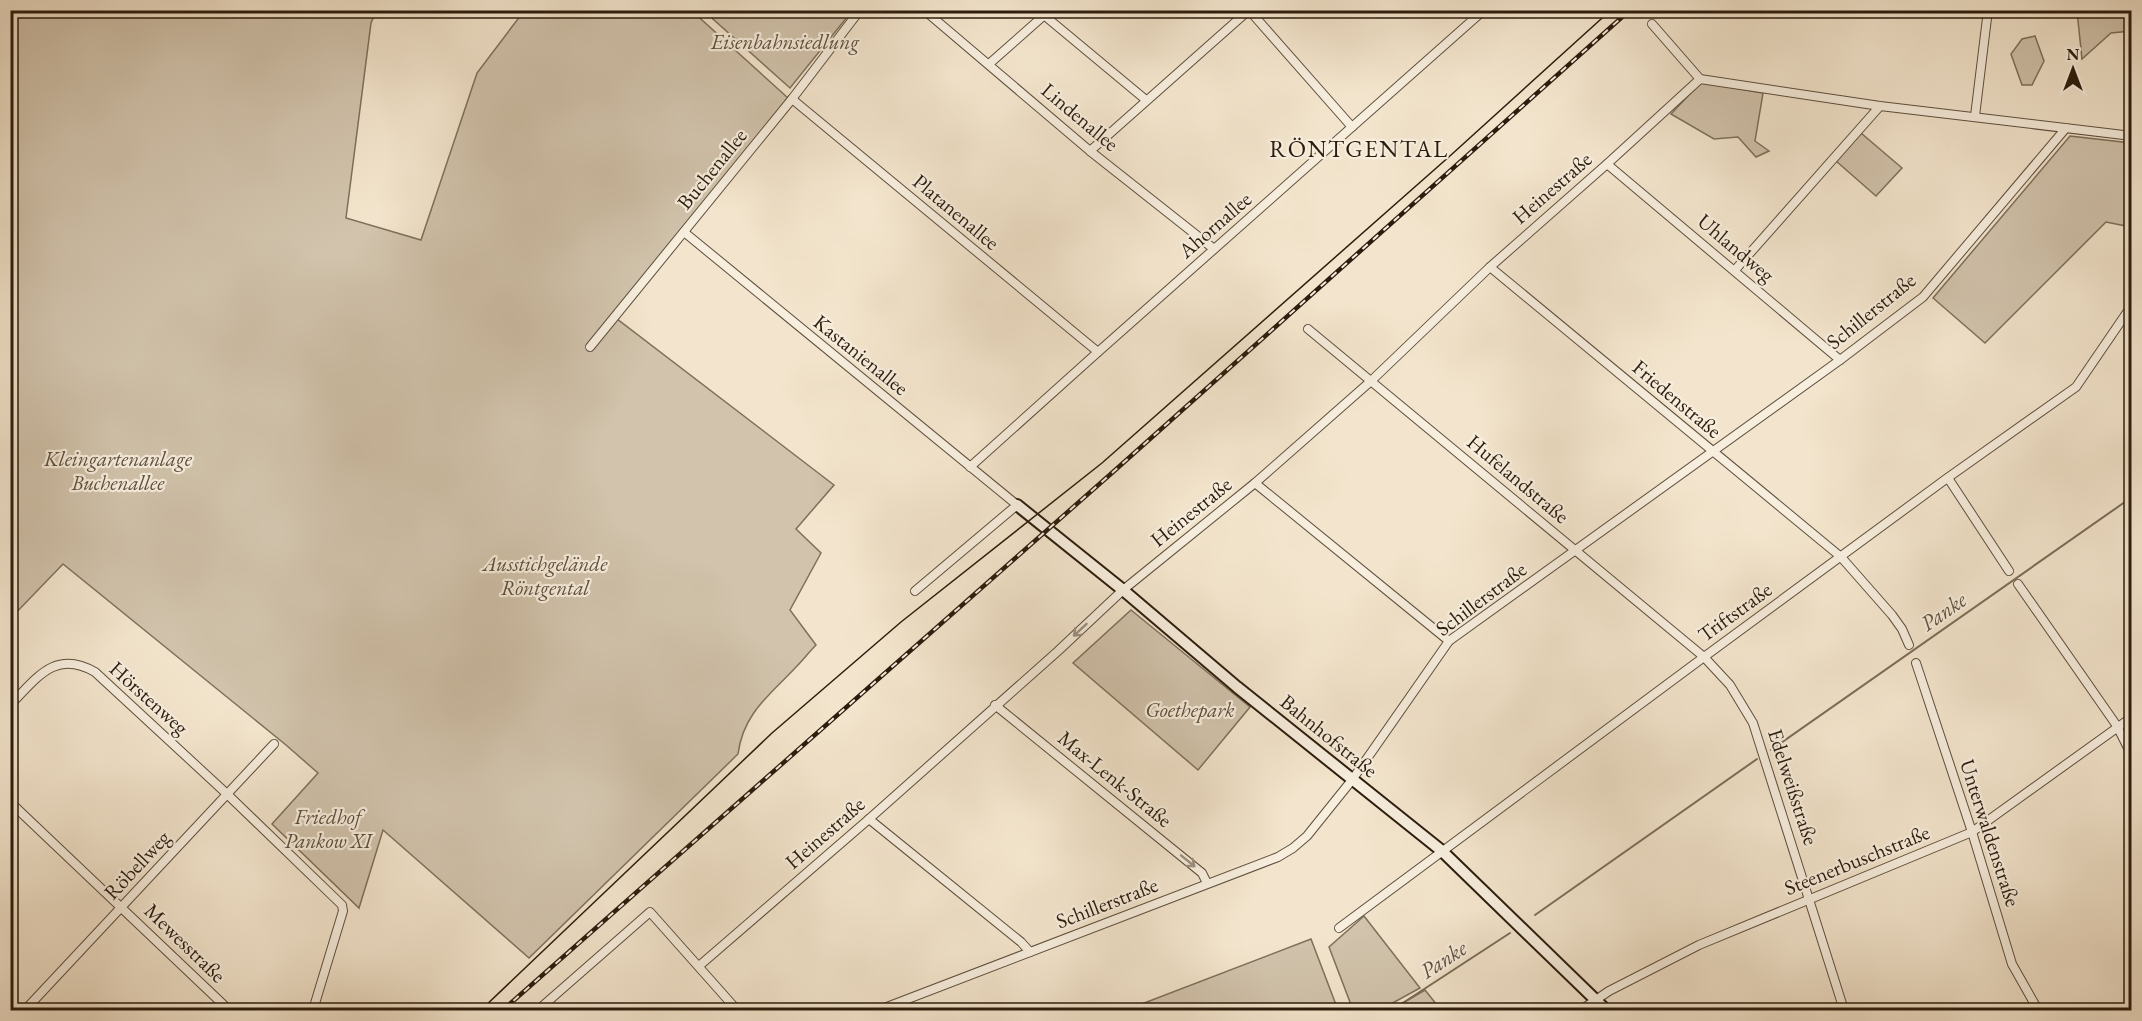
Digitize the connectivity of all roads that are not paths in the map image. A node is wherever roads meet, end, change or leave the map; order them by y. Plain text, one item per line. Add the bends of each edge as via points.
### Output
1 (860, 10) edge
2 (924, 10) edge
3 (1249, 10) edge
4 (1484, 10) edge
5 (1988, 10) edge
6 (1047, 13) edge
7 (1652, 24) dead end
8 (989, 64) junction
9 (1700, 79) junction
10 (792, 99) junction
11 (1146, 100) junction
12 (1880, 106) junction
13 (1975, 116) junction
14 (1352, 127) junction
15 (2066, 128) junction
16 (2132, 136) edge
17 (1090, 151) junction
18 (1607, 164) junction
19 (684, 232) junction
20 (1214, 249) junction
21 (1490, 267) junction
22 (1735, 270) junction
23 (2132, 305) edge
24 (1308, 329) dead end
25 (590, 347) dead end
26 (1098, 352) junction
27 (1840, 360) junction
28 (1371, 381) junction
29 (1712, 451) junction
30 (970, 467) junction
31 (1947, 478) junction
32 (1255, 483) junction
33 (1017, 505) junction
34 (1576, 550) junction
35 (1841, 557) junction
36 (2009, 571) dead end
37 (2018, 584) dead end
38 (1123, 590) junction
39 (915, 591) dead end
40 (1449, 641) junction
41 (1909, 645) dead end
42 (1704, 657) junction
43 (1916, 663) dead end
44 (10, 705) edge
45 (995, 705) junction
46 (2132, 717) edge
47 (2117, 726) junction
48 (274, 744) dead end
49 (2132, 756) edge
50 (1352, 780) junction
51 (227, 794) junction
52 (10, 802) edge
53 (869, 819) junction
54 (1972, 832) junction
55 (1442, 851) junction
56 (1207, 884) junction
57 (1809, 899) junction
58 (122, 907) junction
59 (1339, 928) dead end
60 (1030, 952) junction
61 (699, 966) junction
62 (1596, 1000) junction
63 (25, 1011) edge
64 (229, 1011) edge
65 (313, 1011) edge
66 (538, 1011) edge
67 (737, 1011) edge
68 (879, 1011) edge
69 (1581, 1011) edge
70 (1606, 1011) edge
71 (1844, 1011) edge
72 (2038, 1011) edge

1 - 10 street, Buchenallee
2 - 8 street, Lindenallee
3 - 11 street
3 - 14 street
4 - 14 street, Ahornallee
5 - 13 street
6 - 8 street
6 - 11 street
7 - 9 street
8 - 17 street, Lindenallee
9 - 12 street
9 - 18 street, Heinestraße
10 - 19 street, Buchenallee
10 - 26 street, Platanenallee
11 - 17 street
12 - 13 street
12 - 22 street
13 - 15 street
14 - 20 street, Ahornallee
15 - 16 street
15 - 27 street, Schillerstraße via 1923,297
17 - 20 street, Lindenallee
18 - 21 street, Heinestraße
18 - 22 street, Uhlandweg
19 - 25 street, Buchenallee
19 - 30 street, Kastanienallee
20 - 26 street, Ahornallee
21 - 28 street, Heinestraße
21 - 29 street, Friedenstraße
22 - 27 street, Uhlandweg
23 - 31 street, Triftstraße via 2076,387
24 - 28 street, Hufelandstraße
26 - 30 street, Ahornallee
27 - 29 street, Schillerstraße
28 - 32 street, Heinestraße
28 - 34 street, Hufelandstraße
29 - 34 street, Schillerstraße
29 - 35 street, Friedenstraße
30 - 33 street, Kastanienallee
31 - 35 street, Triftstraße
31 - 36 street
32 - 38 street, Heinestraße
32 - 40 street
33 - 38 street, Bahnhofstraße
33 - 39 street
34 - 40 street, Schillerstraße
34 - 42 street, Hufelandstraße
35 - 41 street via 1892,615
35 - 42 street, Triftstraße
37 - 47 street
38 -> 45 street, Heinestraße
38 - 50 street, Bahnhofstraße
40 - 50 street, Schillerstraße
42 - 55 street, Triftstraße
42 - 57 street, Edelweißstraße via 1730,685 1753,723
43 - 54 street, Unterwaldenstraße
44 - 51 street, Hörstenweg via 44,671 56,665 75,663 88,668
45 - 53 street, Heinestraße
45 -> 56 street, Max-Lenk-Straße via 1202,873
46 - 47 street, Steenerbuschstraße
47 - 49 street
47 - 54 street, Steenerbuschstraße
48 - 51 street, Röbellweg
50 - 55 street, Bahnhofstraße
50 - 56 street, Schillerstraße via 1293,848
51 - 58 street, Röbellweg
51 - 65 street, Hörstenweg via 343,908
52 - 58 street, Mewesstraße
53 - 60 street
53 - 61 street, Heinestraße
54 - 57 street, Steenerbuschstraße
54 - 72 street, Unterwaldenstraße via 2012,964
55 - 59 street, Triftstraße
55 - 62 street, Bahnhofstraße
56 - 60 street, Schillerstraße
57 - 62 street, Steenerbuschstraße via 1699,945
57 - 71 street, Edelweißstraße
58 - 63 street, Röbellweg
58 - 64 street, Mewesstraße
60 - 68 street, Schillerstraße
61 - 66 street via 650,912
61 - 67 street
62 - 69 street, Steenerbuschstraße
62 - 70 street, Bahnhofstraße

